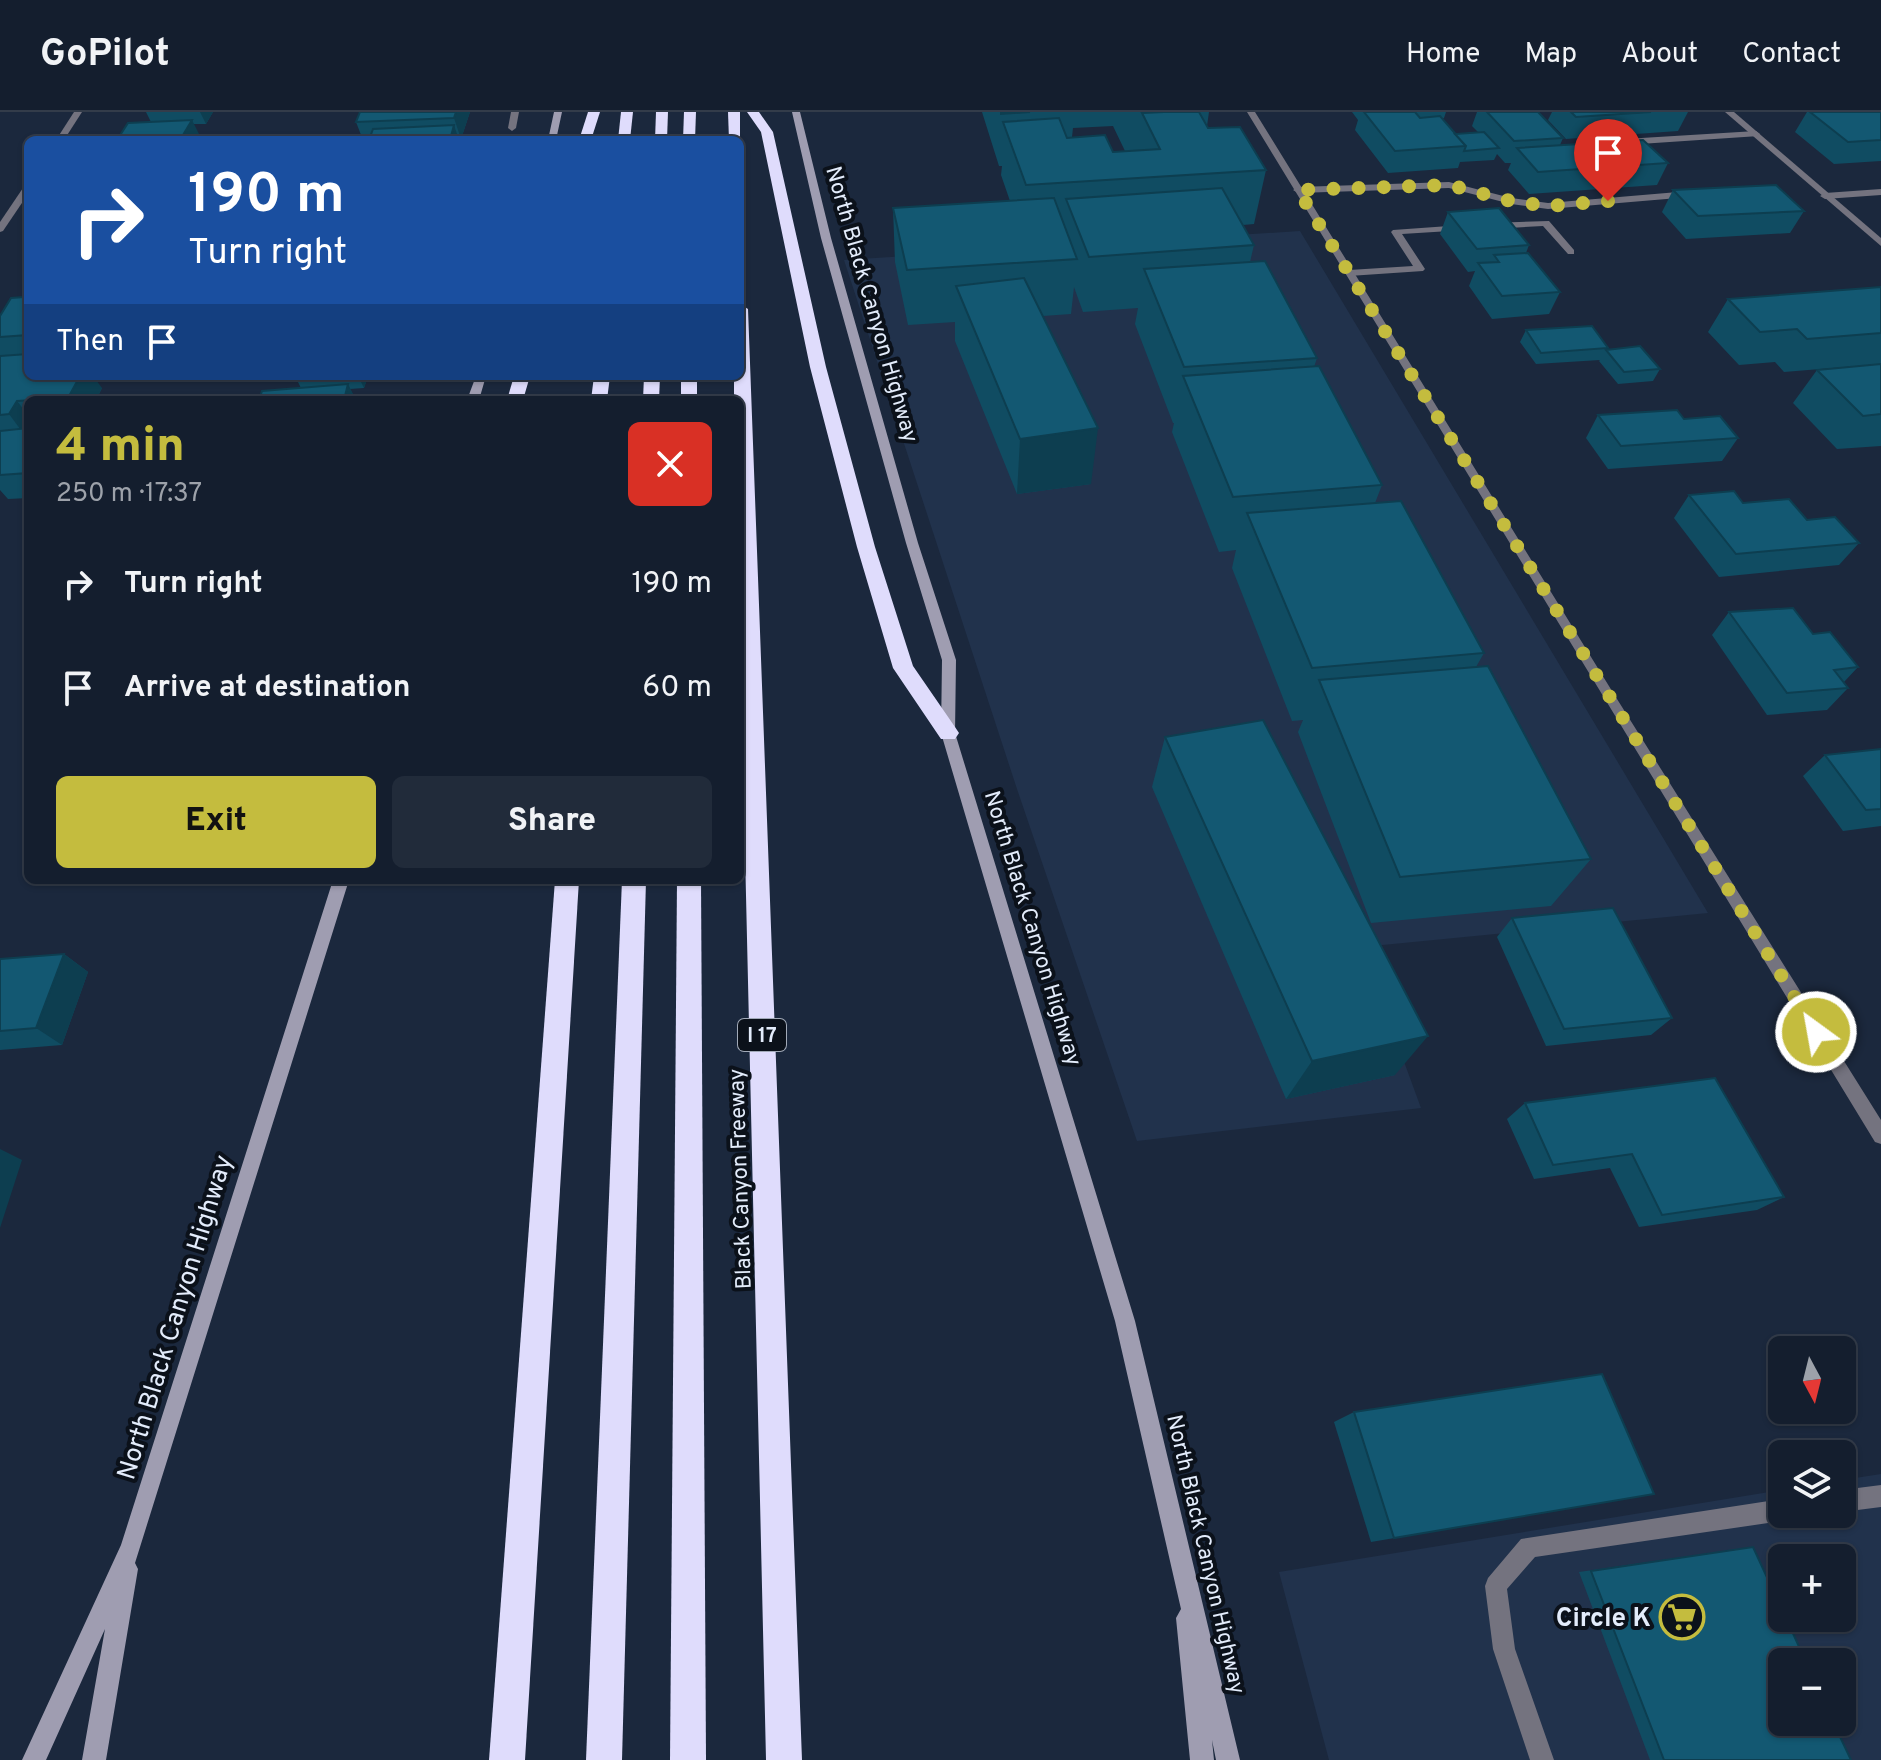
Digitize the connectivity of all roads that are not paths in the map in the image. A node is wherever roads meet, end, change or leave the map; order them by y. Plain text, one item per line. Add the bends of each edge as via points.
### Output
1 (78, 112) edge
2 (515, 112) edge
3 (558, 112) edge
4 (594, 112) edge
5 (627, 112) edge
6 (662, 112) edge
7 (690, 112) edge
8 (734, 112) edge
9 (753, 112) edge
10 (796, 112) edge
11 (1251, 112) edge
12 (1729, 112) edge
13 (512, 128) dead end
14 (1694, 130) dead end
15 (1756, 134) junction
16 (63, 136) edge
17 (553, 136) edge
18 (586, 136) edge
19 (624, 136) edge
20 (661, 136) edge
21 (689, 136) edge
22 (735, 136) edge
23 (1703, 137) junction
24 (1608, 144) edge
25 (1298, 190) junction
26 (1881, 192) edge
27 (24, 193) edge
28 (1698, 193) edge
29 (1825, 196) junction
30 (1486, 227) edge
31 (1471, 228) edge
32 (0, 229) edge
33 (1881, 243) edge
34 (1571, 252) dead end
35 (1349, 273) junction
36 (744, 441) edge
37 (948, 733) junction
38 (340, 884) edge
39 (567, 884) edge
40 (634, 884) edge
41 (689, 884) edge
42 (1881, 1136) edge
43 (1881, 1496) edge
44 (1856, 1499) edge
45 (1768, 1512) edge
46 (1179, 1544) junction
47 (131, 1548) junction
48 (34, 1760) edge
49 (94, 1760) edge
50 (507, 1760) edge
51 (604, 1760) edge
52 (688, 1760) edge
53 (784, 1760) edge
54 (1202, 1760) edge
55 (1228, 1760) edge
56 (1542, 1760) edge

1 - 16 street
2 - 13 street
3 - 17 main road
4 - 18 highway
5 - 19 highway
6 - 20 highway
7 - 21 highway
8 - 22 highway
9 - 37 highway via 767,132 818,367 903,668
10 - 37 main road, North Black Canyon Highway via 826,238 949,660
11 - 25 street
12 - 15 street
14 - 23 street
15 - 23 street
15 - 29 street
23 - 24 street
25 - 28 street via 1449,185 1548,206
25 - 35 street
26 - 29 street
27 - 32 street
29 - 33 street
30 - 34 street via 1546,223
31 - 35 street via 1396,232 1420,269
35 - 42 street
36 - 53 highway, Black Canyon Freeway / I 17
37 - 46 main road, North Black Canyon Highway via 1125,1321
38 - 47 main road, North Black Canyon Highway
39 - 50 highway
40 - 51 highway
41 - 52 highway
43 - 44 street
45 - 56 street via 1529,1547 1496,1586 1504,1649
46 - 54 main road
46 - 55 main road, North Black Canyon Highway
47 - 48 main road, North Black Canyon Highway
47 - 49 main road

